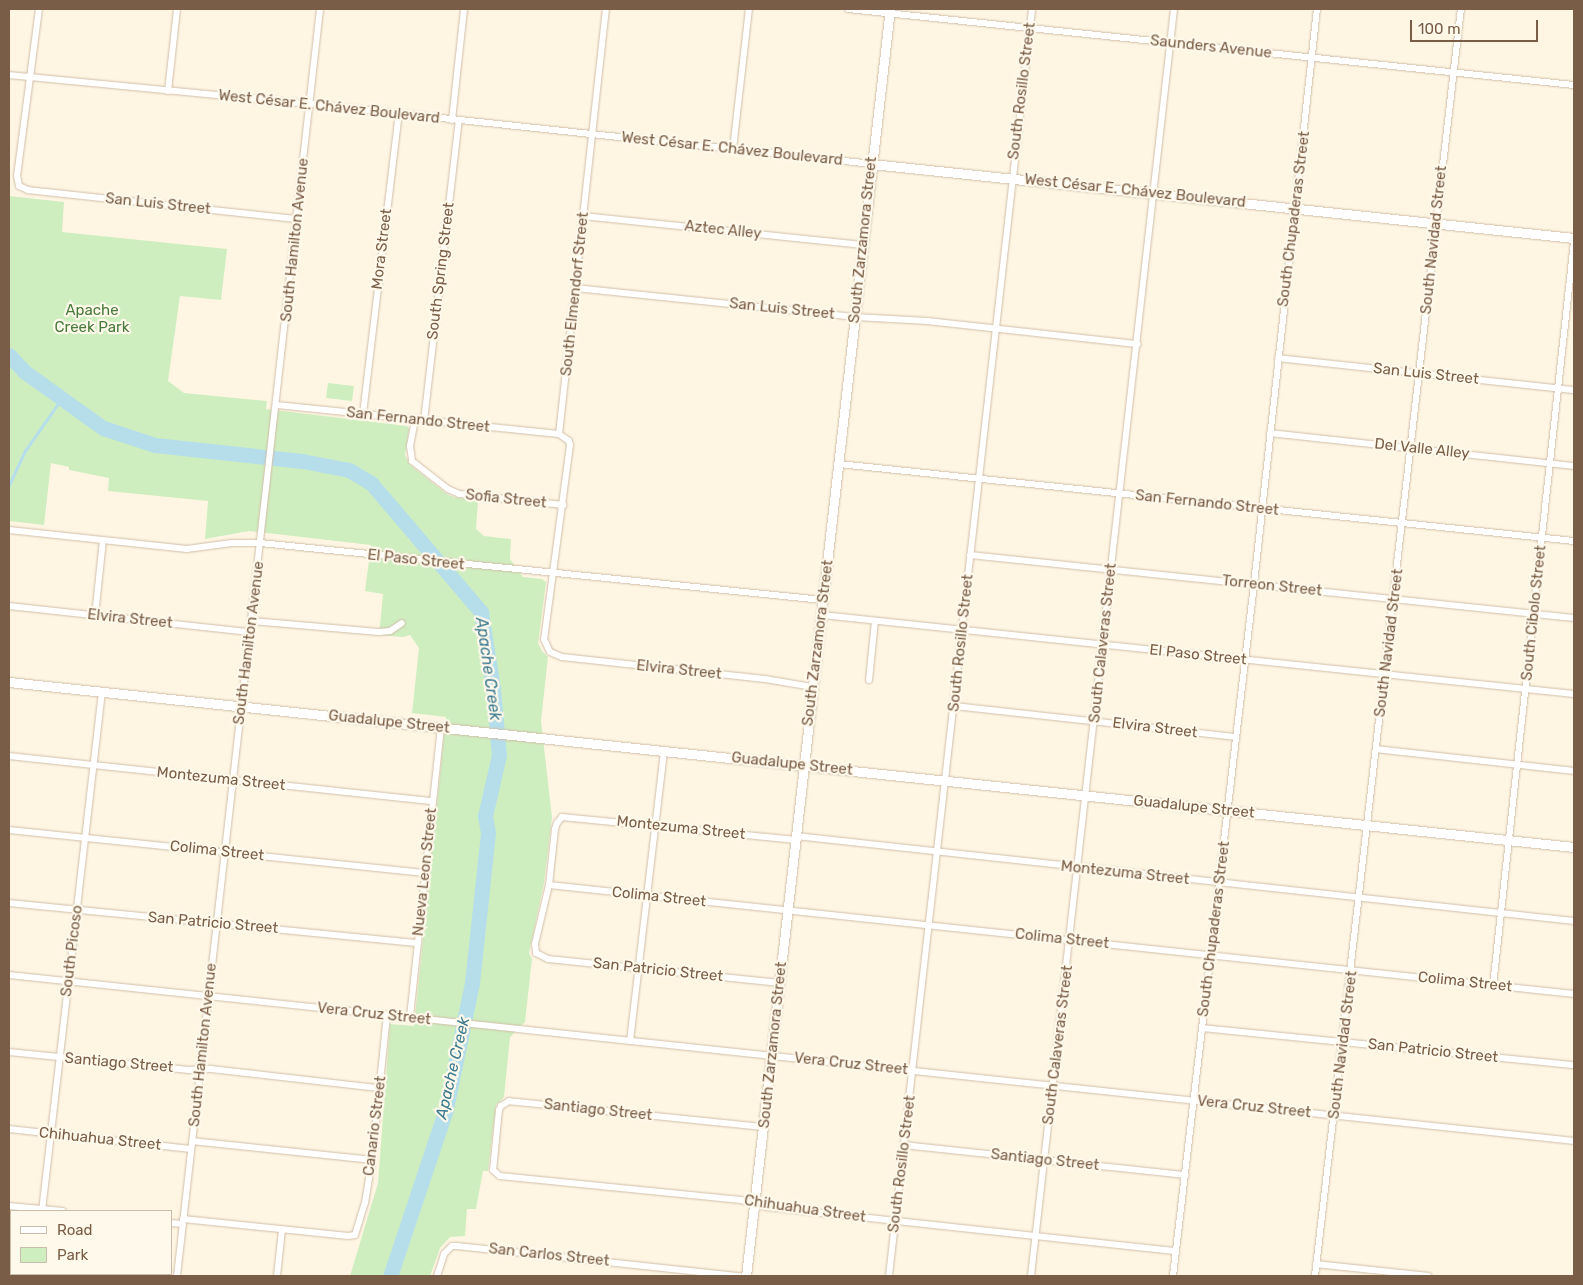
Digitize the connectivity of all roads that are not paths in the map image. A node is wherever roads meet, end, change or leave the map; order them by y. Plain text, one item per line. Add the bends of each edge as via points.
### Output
1 (39, 9) edge
2 (177, 9) edge
3 (320, 9) edge
4 (464, 9) edge
5 (606, 9) edge
6 (749, 9) edge
7 (848, 9) edge
8 (1032, 9) edge
9 (1174, 9) edge
10 (1317, 9) edge
11 (1461, 9) edge
12 (890, 11) edge
13 (1030, 28) junction
14 (1171, 43) junction
15 (1312, 58) junction
16 (1453, 72) junction
17 (9, 75) edge
18 (31, 77) junction
19 (1574, 85) edge
20 (168, 90) junction
21 (310, 104) junction
22 (399, 114) junction
23 (456, 120) junction
24 (593, 134) junction
25 (733, 149) junction
26 (872, 164) junction
27 (1012, 178) junction
28 (1153, 194) junction
29 (1295, 208) junction
30 (583, 216) junction
31 (297, 219) junction
32 (1436, 223) junction
33 (1574, 239) edge
34 (863, 245) junction
35 (575, 288) junction
36 (855, 316) junction
37 (998, 329) junction
38 (1138, 344) junction
39 (1278, 358) junction
40 (1420, 373) junction
41 (1558, 388) junction
42 (1574, 390) edge
43 (277, 405) junction
44 (363, 414) junction
45 (415, 420) junction
46 (424, 421) junction
47 (1270, 432) junction
48 (559, 434) junction
49 (1410, 447) junction
50 (839, 464) junction
51 (1551, 464) junction
52 (1574, 466) edge
53 (980, 479) junction
54 (1120, 494) junction
55 (563, 505) junction
56 (1261, 508) junction
57 (1402, 523) junction
58 (9, 530) edge
59 (1542, 538) junction
60 (103, 540) junction
61 (1574, 542) edge
62 (260, 543) junction
63 (970, 555) junction
64 (1112, 570) junction
65 (553, 574) junction
66 (1254, 584) junction
67 (1394, 599) junction
68 (824, 600) junction
69 (9, 606) edge
70 (1534, 614) junction
71 (822, 615) junction
72 (95, 616) junction
73 (1574, 618) edge
74 (252, 621) junction
75 (875, 621) junction
76 (402, 624) dead end
77 (962, 630) junction
78 (250, 632) junction
79 (1103, 645) junction
80 (1244, 660) junction
81 (1385, 674) junction
82 (869, 680) dead end
83 (9, 682) edge
84 (813, 687) junction
85 (1525, 689) junction
86 (102, 692) junction
87 (1574, 694) edge
88 (242, 706) junction
89 (954, 706) junction
90 (1094, 720) junction
91 (441, 728) junction
92 (1236, 737) junction
93 (1376, 749) junction
94 (664, 750) junction
95 (9, 756) edge
96 (94, 765) junction
97 (804, 765) junction
98 (1517, 765) junction
99 (1574, 771) edge
100 (233, 780) junction
101 (946, 780) junction
102 (1086, 795) junction
103 (433, 801) junction
104 (1228, 811) junction
105 (655, 825) junction
106 (1368, 825) junction
107 (9, 830) edge
108 (85, 837) junction
109 (796, 838) junction
110 (1508, 840) junction
111 (1574, 847) edge
112 (224, 851) junction
113 (938, 852) junction
114 (1078, 868) junction
115 (426, 873) junction
116 (1219, 883) junction
117 (549, 885) junction
118 (647, 895) junction
119 (1359, 897) junction
120 (9, 903) edge
121 (77, 910) junction
122 (788, 911) junction
123 (1500, 912) junction
124 (1574, 921) edge
125 (217, 923) junction
126 (930, 925) junction
127 (1070, 940) junction
128 (418, 943) junction
129 (1211, 956) junction
130 (638, 968) junction
131 (1351, 970) junction
132 (9, 975) edge
133 (68, 982) junction
134 (780, 983) junction
135 (1493, 986) junction
136 (1574, 994) edge
137 (208, 997) junction
138 (387, 1015) junction
139 (410, 1017) junction
140 (1202, 1028) junction
141 (630, 1041) junction
142 (1343, 1042) junction
143 (9, 1052) edge
144 (771, 1056) junction
145 (60, 1057) junction
146 (1574, 1064) edge
147 (200, 1069) junction
148 (913, 1071) junction
149 (1053, 1086) junction
150 (379, 1088) junction
151 (1193, 1100) junction
152 (1335, 1116) junction
153 (763, 1128) junction
154 (9, 1129) edge
155 (51, 1133) junction
156 (192, 1141) junction
157 (1574, 1141) edge
158 (904, 1145) junction
159 (191, 1149) junction
160 (372, 1160) junction
161 (1044, 1160) junction
162 (494, 1172) joint
163 (1185, 1175) junction
164 (755, 1204) junction
165 (9, 1206) edge
166 (42, 1210) edge
167 (183, 1222) junction
168 (896, 1222) junction
169 (172, 1223) edge
170 (282, 1230) junction
171 (1036, 1237) junction
172 (1176, 1251) junction
173 (1316, 1264) junction
174 (177, 1276) edge
175 (277, 1276) edge
176 (437, 1276) edge
177 (739, 1276) edge
178 (746, 1276) edge
179 (889, 1276) edge
180 (1031, 1276) edge
181 (1173, 1276) edge
182 (1315, 1276) edge
183 (1428, 1276) edge

1 - 18 street
2 - 20 street
3 - 21 street, South Hamilton Avenue
4 - 23 street, South Spring Street
5 - 24 street, South Elmendorf Street
6 - 25 street
7 - 12 street, Saunders Avenue
8 - 13 street, South Rosillo Street
9 - 14 street, South Calaveras Street
10 - 15 street, South Chupaderas Street
11 - 16 street, South Navidad Street
12 - 13 street, Saunders Avenue
12 - 26 main road, South Zarzamora Street
13 - 14 street, Saunders Avenue
13 - 27 street, South Rosillo Street
14 - 15 street, Saunders Avenue
14 - 28 street, South Calaveras Street
15 - 16 street, Saunders Avenue
15 - 29 street, South Chupaderas Street
16 - 19 street, Saunders Avenue
16 - 32 street, South Navidad Street
17 - 18 street, West César E. Chávez Boulevard
18 - 20 street, West César E. Chávez Boulevard
18 - 31 street, San Luis Street via 17,175 19,186 28,190
20 - 21 street, West César E. Chávez Boulevard
21 - 22 street, West César E. Chávez Boulevard
21 - 31 street, South Hamilton Avenue
22 - 23 street, West César E. Chávez Boulevard
22 - 44 street, Mora Street
23 - 24 street, West César E. Chávez Boulevard
23 - 46 street, South Spring Street
24 - 25 street, West César E. Chávez Boulevard
24 - 30 street, South Elmendorf Street
25 - 26 street, West César E. Chávez Boulevard
26 - 27 main road, West César E. Chávez Boulevard
26 - 34 main road, South Zarzamora Street
27 - 28 main road, West César E. Chávez Boulevard
27 - 37 street, South Rosillo Street
28 - 29 main road, West César E. Chávez Boulevard
28 - 38 street, South Calaveras Street
29 - 32 main road, West César E. Chávez Boulevard
29 - 39 street, South Chupaderas Street
30 - 34 street, Aztec Alley
30 - 35 street, South Elmendorf Street
31 - 43 street, South Hamilton Avenue
32 - 33 main road, West César E. Chávez Boulevard
32 - 40 street, South Navidad Street
33 - 41 street, South Cibolo Street
34 - 36 main road, South Zarzamora Street
35 - 36 street, San Luis Street
35 - 48 street, South Elmendorf Street
36 - 37 street, San Luis Street
36 - 50 main road, South Zarzamora Street
37 - 38 street, San Luis Street
37 - 53 street, South Rosillo Street
38 - 54 street, South Calaveras Street
39 - 40 street, San Luis Street
39 - 47 street, South Chupaderas Street
40 - 41 street, San Luis Street
40 - 49 street, South Navidad Street
41 - 42 street, San Luis Street
41 - 51 street, South Cibolo Street
43 - 44 street, San Fernando Street
43 - 62 street, South Hamilton Avenue
44 - 45 street, San Fernando Street
45 - 46 street, San Fernando Street
45 - 55 street, Sofia Street via 410,446 412,461 448,489 459,494
46 - 48 street, San Fernando Street
47 - 49 street, Del Valle Alley
47 - 56 street, South Chupaderas Street
48 - 55 street via 570,445
49 - 51 street, Del Valle Alley
49 - 57 street, South Navidad Street
50 - 53 street, San Fernando Street
50 - 68 main road, South Zarzamora Street
51 - 52 street, Del Valle Alley
51 - 59 street, South Cibolo Street
53 - 54 street, San Fernando Street
53 - 63 street, South Rosillo Street
54 - 56 street, San Fernando Street
54 - 64 street, South Calaveras Street
55 - 65 street
56 - 57 street, San Fernando Street
56 - 66 street, South Chupaderas Street
57 - 59 street, San Fernando Street
57 - 67 street, South Navidad Street
58 - 60 street, El Paso Street
59 - 61 street, San Fernando Street
59 - 70 street, South Cibolo Street
60 - 62 street, El Paso Street via 187,549
60 - 72 street
62 - 65 street, El Paso Street
62 - 74 street, South Hamilton Avenue
63 - 64 street, Torreon Street
63 - 77 street, South Rosillo Street
64 - 66 street, Torreon Street
64 - 79 street, South Calaveras Street
65 - 68 street, El Paso Street
65 - 84 street, Elvira Street via 544,639 546,648 553,654
66 - 67 street, Torreon Street
66 - 80 street, South Chupaderas Street
67 - 70 street, Torreon Street
67 - 81 street, South Navidad Street
68 - 71 main road, South Zarzamora Street
69 - 72 street, Elvira Street
70 - 73 street, Torreon Street
70 - 85 street, South Cibolo Street
71 - 75 street, El Paso Street
71 - 84 main road, South Zarzamora Street
72 - 78 street, Elvira Street
74 - 76 street via 379,632 390,631
74 - 78 street, South Hamilton Avenue
75 - 77 street, El Paso Street
75 - 82 street
77 - 79 street, El Paso Street
77 - 89 street, South Rosillo Street
78 - 88 street, South Hamilton Avenue
79 - 80 street, El Paso Street
79 - 90 street, South Calaveras Street
80 - 81 street, El Paso Street
80 - 92 street, South Chupaderas Street
81 - 85 street, El Paso Street
81 - 93 street, South Navidad Street
83 - 86 main road, Guadalupe Street
84 - 97 main road, South Zarzamora Street
85 - 87 street, El Paso Street
85 - 98 street, South Cibolo Street
86 - 88 main road, Guadalupe Street
86 - 96 street, South Picoso
88 - 91 main road, Guadalupe Street
88 - 100 street, South Hamilton Avenue
89 - 90 street, Elvira Street
89 - 101 street, South Rosillo Street
90 - 92 street, Elvira Street
90 - 102 street, South Calaveras Street
91 - 94 main road, Guadalupe Street
91 - 103 street, Nueva Leon Street
92 - 104 street, South Chupaderas Street
93 - 98 street
93 - 106 street, South Navidad Street
94 - 97 main road, Guadalupe Street
94 - 105 street
95 - 96 street, Montezuma Street
96 - 100 street, Montezuma Street
96 - 108 street, South Picoso
97 - 101 main road, Guadalupe Street
97 - 109 main road, South Zarzamora Street
98 - 99 street
98 - 110 street, South Cibolo Street
100 - 103 street, Montezuma Street
100 - 112 street, South Hamilton Avenue
101 - 102 main road, Guadalupe Street
101 - 113 street, South Rosillo Street
102 - 104 main road, Guadalupe Street
102 - 114 street, South Calaveras Street
103 - 115 street, Nueva Leon Street
104 - 106 main road, Guadalupe Street
104 - 116 street, South Chupaderas Street
105 - 109 street, Montezuma Street
105 - 117 street, Montezuma Street via 566,816 557,823
105 - 118 street
106 - 110 main road, Guadalupe Street
106 - 119 street, South Navidad Street
107 - 108 street, Colima Street
108 - 112 street, Colima Street
108 - 121 street, South Picoso
109 - 113 street, Montezuma Street
109 - 122 main road, South Zarzamora Street
110 - 111 main road, Guadalupe Street
110 - 123 street, South Cibolo Street
112 - 115 street, Colima Street
112 - 125 street, South Hamilton Avenue
113 - 114 street, Montezuma Street
113 - 126 street, South Rosillo Street
114 - 116 street, Montezuma Street
114 - 127 street, South Calaveras Street
115 - 128 street, Nueva Leon Street
116 - 119 street, Montezuma Street
116 - 129 street, South Chupaderas Street
117 - 118 street, Colima Street
117 - 130 street, San Patricio Street via 535,944 537,954
118 - 122 street, Colima Street
118 - 130 street
119 - 123 street, Montezuma Street
119 - 131 street, South Navidad Street
120 - 121 street, San Patricio Street
121 - 125 street, San Patricio Street
121 - 133 street, South Picoso
122 - 126 street, Colima Street
122 - 134 main road, South Zarzamora Street
123 - 124 street, Montezuma Street
123 - 135 street, South Cibolo Street
125 - 128 street, San Patricio Street
125 - 137 street, South Hamilton Avenue
126 - 127 street, Colima Street
126 - 148 street, South Rosillo Street
127 - 129 street, Colima Street
127 - 149 street, South Calaveras Street
128 - 139 street, Nueva Leon Street
129 - 131 street, Colima Street
129 - 140 street, South Chupaderas Street
130 - 134 street, San Patricio Street
130 - 141 street
131 - 135 street, Colima Street
131 - 142 street, South Navidad Street
132 - 133 street, Vera Cruz Street
133 - 137 street, Vera Cruz Street
133 - 145 street, South Picoso
134 - 144 main road, South Zarzamora Street
135 - 136 street, Colima Street
137 - 138 street, Vera Cruz Street
137 - 147 street, South Hamilton Avenue
138 - 139 street, Vera Cruz Street
138 - 150 street, Canario Street
139 - 141 street, Vera Cruz Street
140 - 142 street, San Patricio Street
140 - 151 street, South Chupaderas Street
141 - 144 street, Vera Cruz Street
142 - 146 street, San Patricio Street
142 - 152 street, South Navidad Street
143 - 145 street, Santiago Street
144 - 148 street, Vera Cruz Street
144 - 153 main road, South Zarzamora Street
145 - 147 street, Santiago Street
145 - 155 street, South Picoso
147 - 150 street, Santiago Street
147 - 156 street, South Hamilton Avenue
148 - 149 street, Vera Cruz Street
148 - 158 street, South Rosillo Street
149 - 151 street, Vera Cruz Street
149 - 161 street, South Calaveras Street
150 - 160 street, Canario Street
151 - 152 street, Vera Cruz Street
151 - 163 street, South Chupaderas Street
152 - 157 street, Vera Cruz Street
152 - 173 street, South Navidad Street
153 - 162 street, Santiago Street via 509,1101 499,1110
153 - 164 main road, South Zarzamora Street
154 - 155 street, Chihuahua Street
155 - 159 street, Chihuahua Street
155 - 166 street, South Picoso
156 - 159 street, South Hamilton Avenue
156 - 160 street
158 - 161 street, Santiago Street
158 - 168 street, South Rosillo Street
159 - 167 street, South Hamilton Avenue
160 - 170 street, Canario Street via 365,1203 355,1235
161 - 163 street, Santiago Street
161 - 171 street, South Calaveras Street
162 - 164 street, Chihuahua Street via 500,1176
163 - 172 street, South Chupaderas Street
164 - 168 street, Chihuahua Street
164 - 178 main road, South Zarzamora Street
165 - 166 street
167 - 169 street
167 - 170 street
167 - 174 street, South Hamilton Avenue
168 - 171 street, Chihuahua Street
168 - 179 street, South Rosillo Street
170 - 175 street
171 - 172 street, Chihuahua Street
171 - 180 street, South Calaveras Street
172 - 181 street, South Chupaderas Street
173 - 182 street, South Navidad Street
173 - 183 street
176 - 177 street, San Carlos Street via 440,1262 448,1249 465,1246

